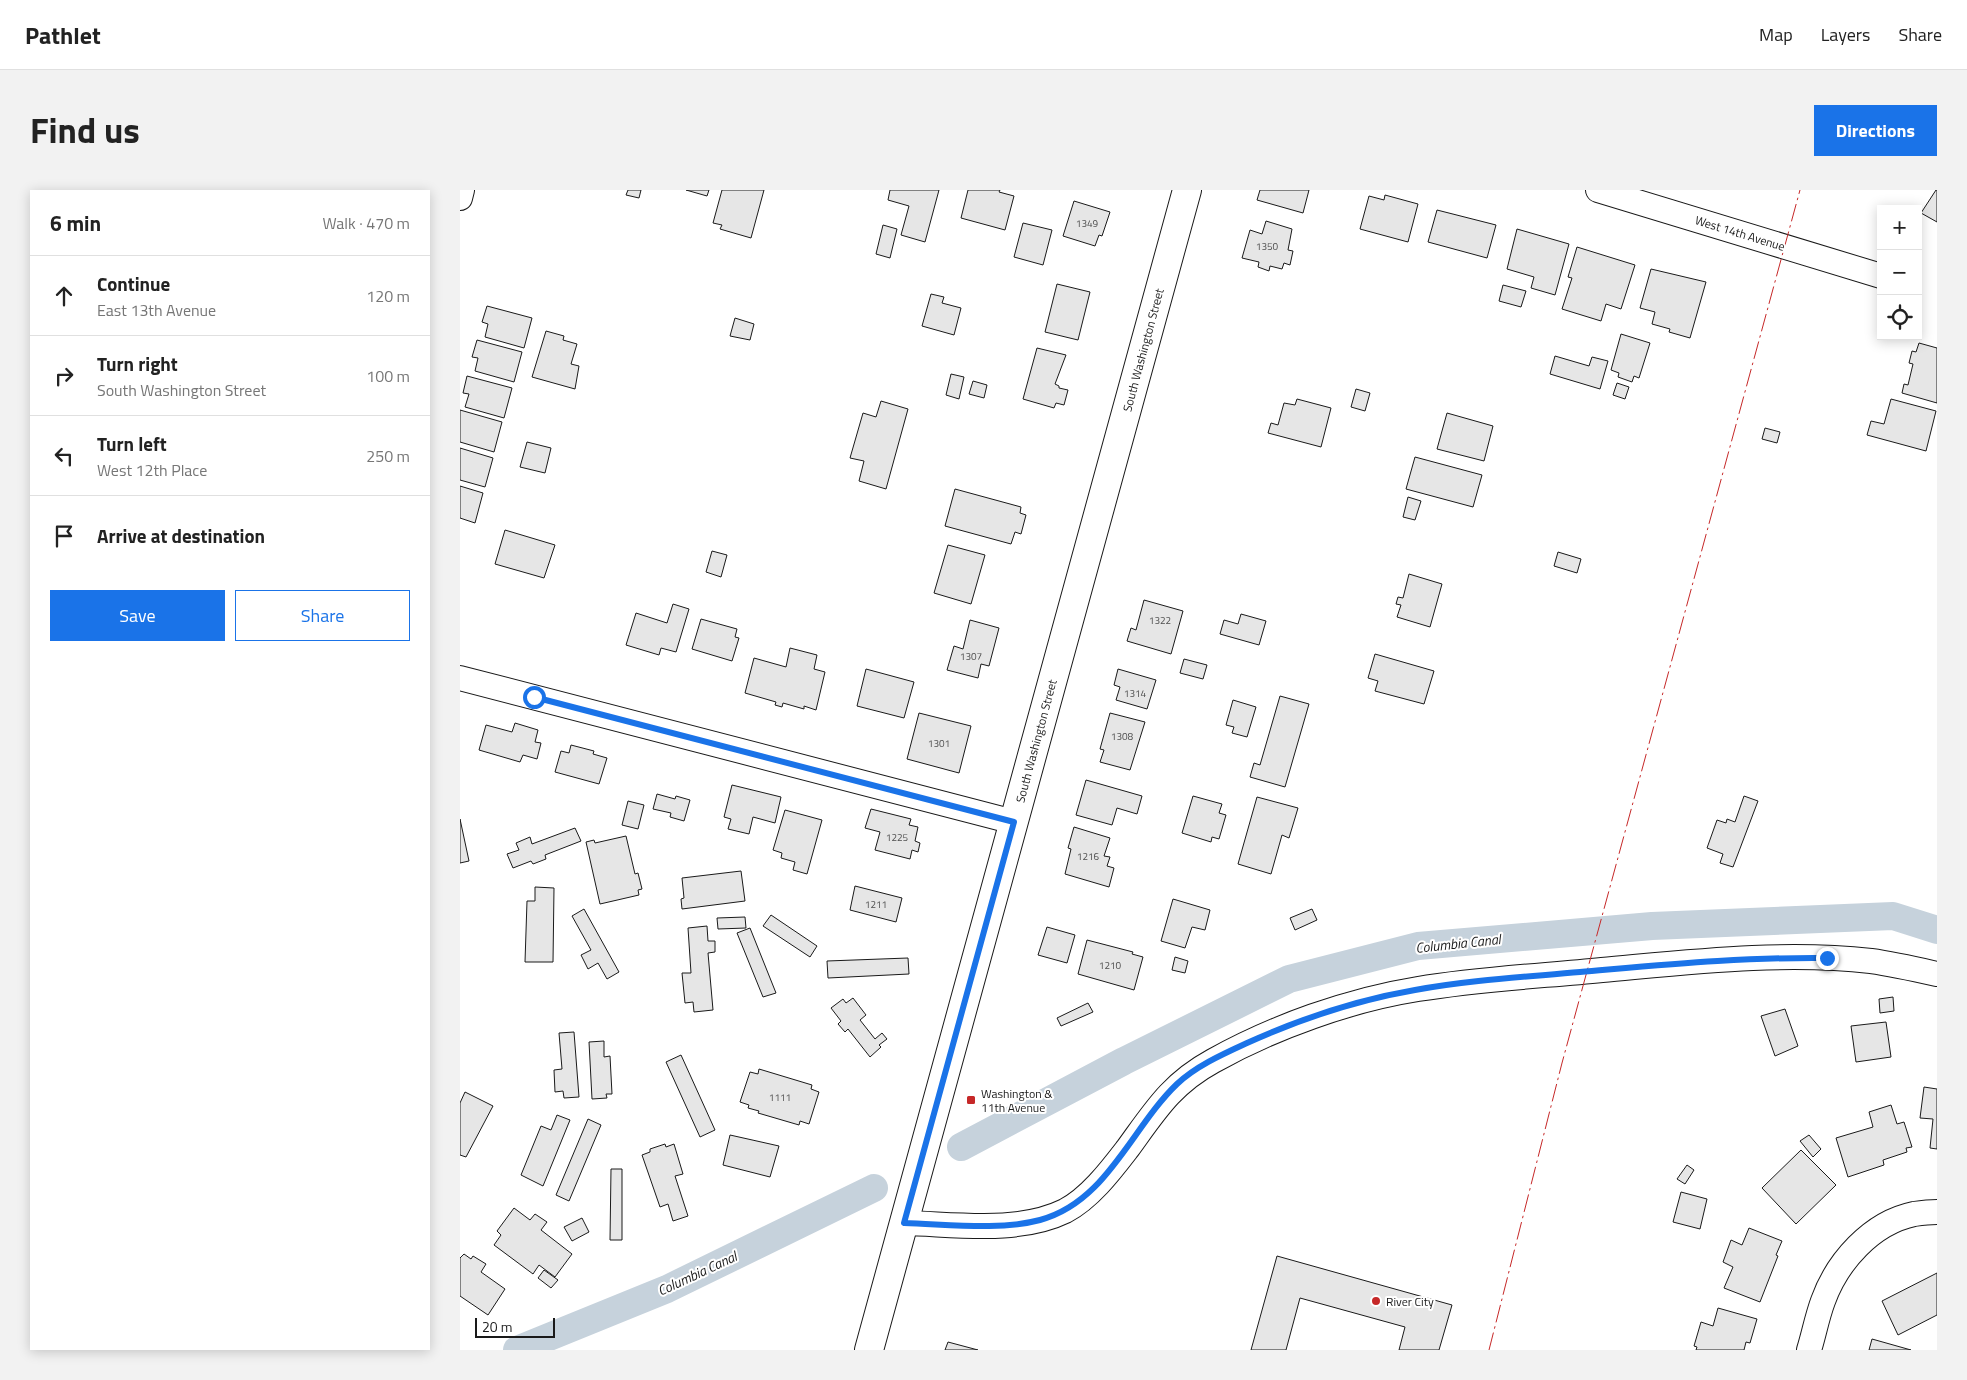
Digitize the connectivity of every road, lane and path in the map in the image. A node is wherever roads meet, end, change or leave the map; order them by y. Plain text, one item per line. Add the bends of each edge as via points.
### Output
1 (462, 190) edge
2 (1187, 190) edge
3 (1598, 190) edge
4 (460, 198) edge
5 (1877, 275) edge
6 (460, 678) edge
7 (1014, 822) junction
8 (1937, 974) edge
9 (1937, 1212) edge
10 (904, 1223) junction
11 (869, 1350) edge
12 (1809, 1350) edge

1 - 4 street
2 - 7 main road, South Washington Street
3 - 5 street, West 14th Avenue
6 - 7 street
7 - 10 main road, South Washington Street
8 - 10 street via 1873,961 1827,958 1717,960 1470,982 1374,998 1280,1029 1244,1044 1193,1072 1178,1083 1152,1113 1104,1177 1066,1210 1041,1220 1015,1225
9 - 12 street via 1913,1214 1888,1223 1847,1257 1822,1302
10 - 11 main road, South Washington Street

